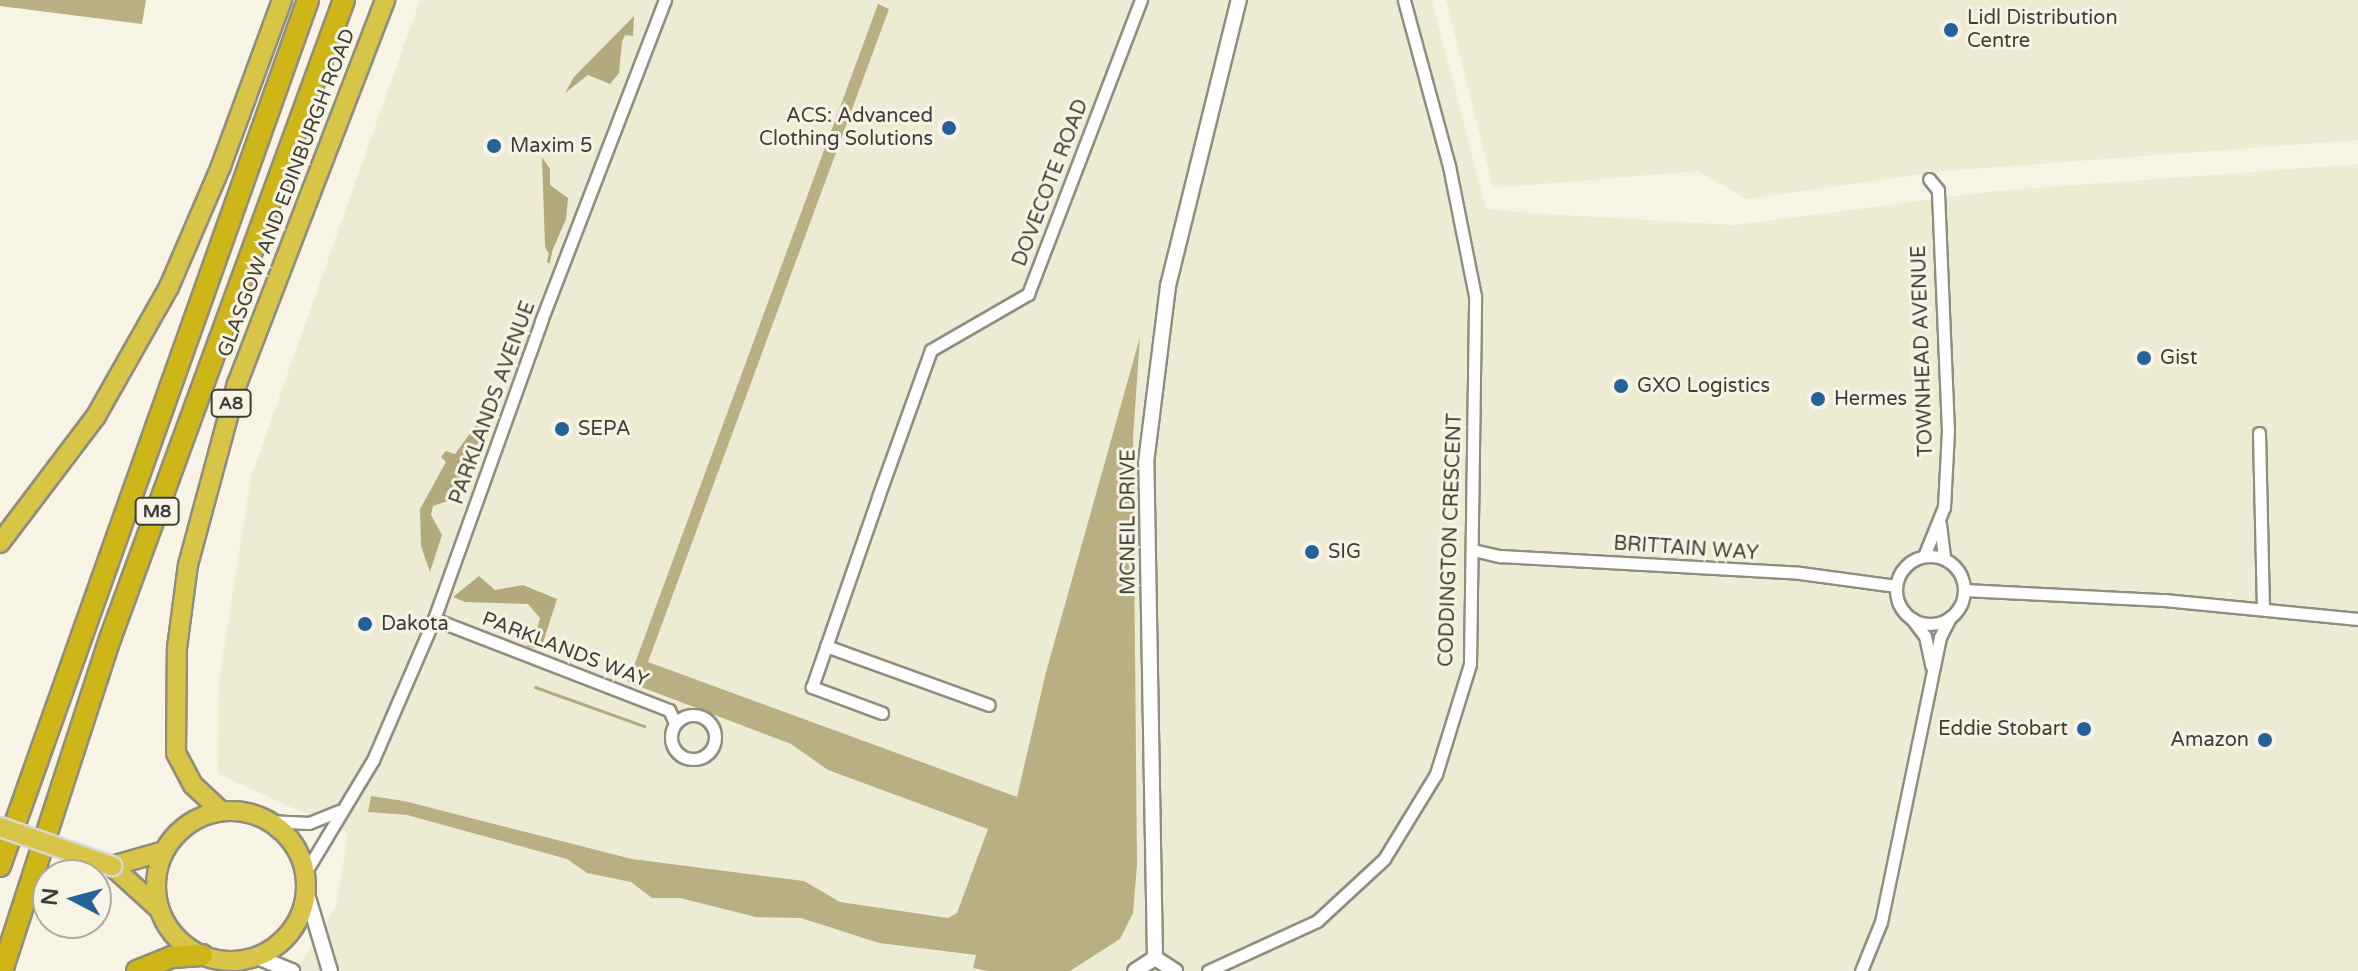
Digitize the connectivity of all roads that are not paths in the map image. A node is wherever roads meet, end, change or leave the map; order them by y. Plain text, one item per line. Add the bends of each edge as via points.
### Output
1 (282, 0) edge
2 (308, 0) edge
3 (321, 0) edge
4 (344, 0) edge
5 (351, 0) edge
6 (385, 0) edge
7 (665, 0) edge
8 (1141, 0) edge
9 (1239, 0) edge
10 (1404, 0) edge
11 (303, 119) junction
12 (1929, 179) dead end
13 (204, 292) junction
14 (2259, 433) dead end
15 (1940, 524) junction
16 (0, 543) edge
17 (1473, 550) junction
18 (1924, 556) junction
19 (1944, 559) junction
20 (1896, 586) junction
21 (1964, 590) junction
22 (2263, 609) junction
23 (1910, 617) junction
24 (1950, 617) junction
25 (434, 619) junction
26 (2358, 619) edge
27 (826, 646) junction
28 (1933, 673) junction
29 (989, 705) dead end
30 (882, 713) dead end
31 (675, 723) junction
32 (221, 811) junction
33 (339, 811) junction
34 (268, 821) junction
35 (0, 827) edge
36 (164, 851) junction
37 (92, 859) edge
38 (0, 866) edge
39 (112, 866) joint
40 (305, 882) junction
41 (159, 909) junction
42 (202, 955) junction
43 (1155, 958) junction
44 (248, 959) junction
45 (2, 971) edge
46 (137, 971) edge
47 (223, 971) edge
48 (292, 971) edge
49 (330, 971) edge
50 (1135, 971) edge
51 (1175, 971) edge
52 (1208, 971) edge
53 (1861, 971) edge

1 - 16 highway via 203,212 169,287 96,416
2 - 13 highway, M8
3 - 13 highway, M8
4 - 11 highway, M8
5 - 11 highway, M8
6 - 32 highway, GLASGOW AND EDINBURGH ROAD / A8 via 237,384 188,565 177,648 176,753 193,785
7 - 25 street, PARKLANDS AVENUE
8 - 27 street, DOVECOTE ROAD via 1028,294 931,350
9 - 43 street, MCNEIL DRIVE via 1168,286 1146,463
10 - 17 street, CODDINGTON CRESCENT via 1449,166 1475,292
11 - 45 highway, M8 via 110,639
12 - 15 street, TOWNHEAD AVENUE via 1938,190 1947,367 1946,484
13 - 38 highway, M8
14 - 22 street
15 - 18 street, TOWNHEAD AVENUE
15 - 19 street, TOWNHEAD AVENUE
17 - 20 street, BRITTAIN WAY via 1800,573
17 - 52 street, CODDINGTON CRESCENT via 1470,664 1436,774 1393,847 1317,921
18 - 19 street
18 - 20 street via 1907,565
19 - 21 street via 1958,571
20 - 23 street via 1898,601
21 - 22 street
21 - 24 street
22 - 26 street
23 - 24 street via 1930,623
23 - 28 street via 1925,636
24 - 28 street
25 - 31 street, PARKLANDS WAY via 669,710
25 - 33 street, PARKLANDS AVENUE via 373,760
27 - 29 street
27 - 30 street, DOVECOTE ROAD via 812,687
28 - 53 street via 1881,922
31 - 31 street via 688,715 706,719 714,732 711,750 690,759 676,752 671,741
32 - 34 highway via 245,812
32 - 36 highway via 182,828
33 - 34 street via 309,823
33 - 40 street, PARKLANDS AVENUE
34 - 40 highway via 292,842
35 - 37 highway, bridge
36 - 39 highway
36 - 41 highway via 156,879
39 - 41 highway
40 - 44 highway via 291,931
40 - 49 street
41 - 42 highway via 175,937
42 - 44 highway
42 - 46 highway via 172,957
43 - 50 street
43 - 51 street
44 - 47 highway
44 - 48 street

